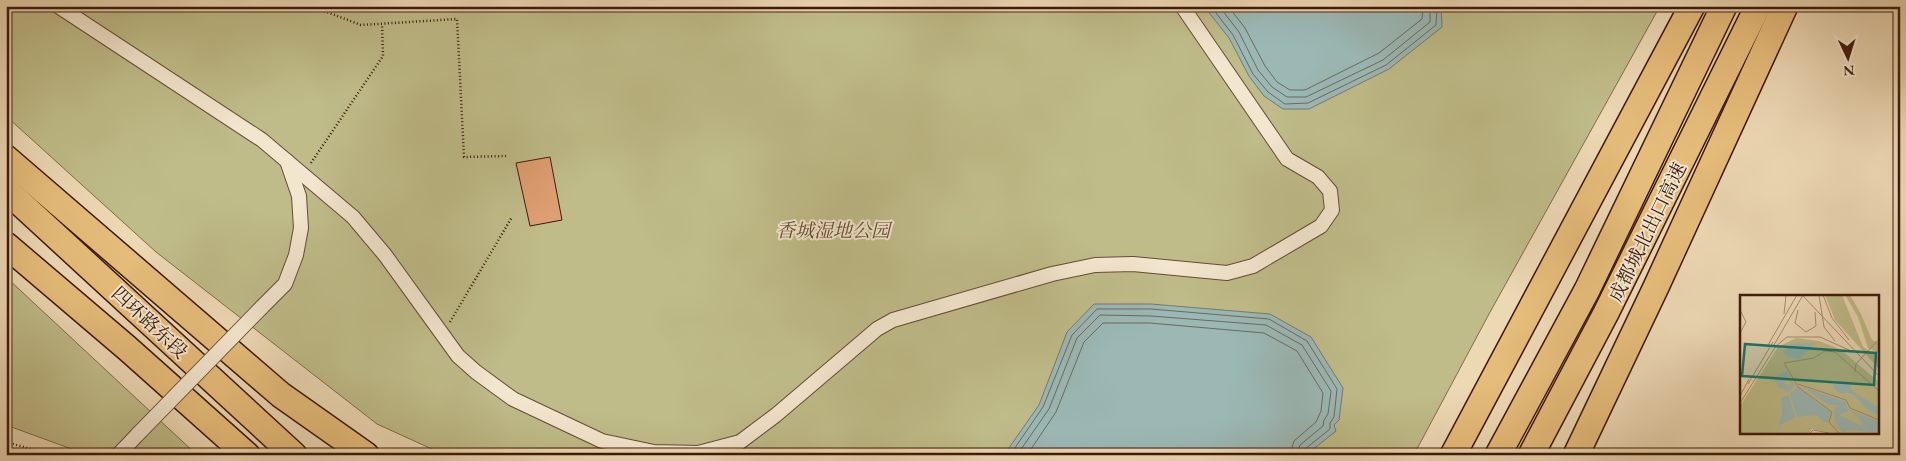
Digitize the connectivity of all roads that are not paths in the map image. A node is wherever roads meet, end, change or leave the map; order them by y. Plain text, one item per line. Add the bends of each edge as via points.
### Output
1 (58, 6) edge
2 (1182, 6) edge
3 (1692, 6) edge
4 (1724, 6) edge
5 (1758, 6) edge
6 (1785, 6) edge
7 (6, 158) edge
8 (286, 161) junction
9 (6, 190) edge
10 (6, 246) edge
11 (128, 348) junction
12 (118, 455) edge
13 (230, 455) edge
14 (247, 455) edge
15 (294, 455) edge
16 (366, 455) edge
17 (1453, 455) edge
18 (1498, 455) edge
19 (1530, 455) edge
20 (1576, 455) edge

1 - 8 street via 262,140
2 - 8 street via 1287,159 1318,177 1330,191 1332,210 1321,226 1253,266 1227,273 1133,264 1095,265 1052,274 893,320 877,328 776,416 740,442 698,453 654,452 602,440 513,399 458,356 385,255 353,217
3 - 17 highway
4 - 18 highway, 成都城北出口高速 via 1588,290
5 - 19 highway, 成都城北出口高速 via 1606,313
6 - 20 highway
7 - 16 highway via 281,395
8 - 12 street, bridge via 299,196 301,228 296,255 285,284
9 - 15 highway, 四环路东段
10 - 11 highway, 四环路东段
11 - 13 highway
11 - 14 highway, 四环路东段

